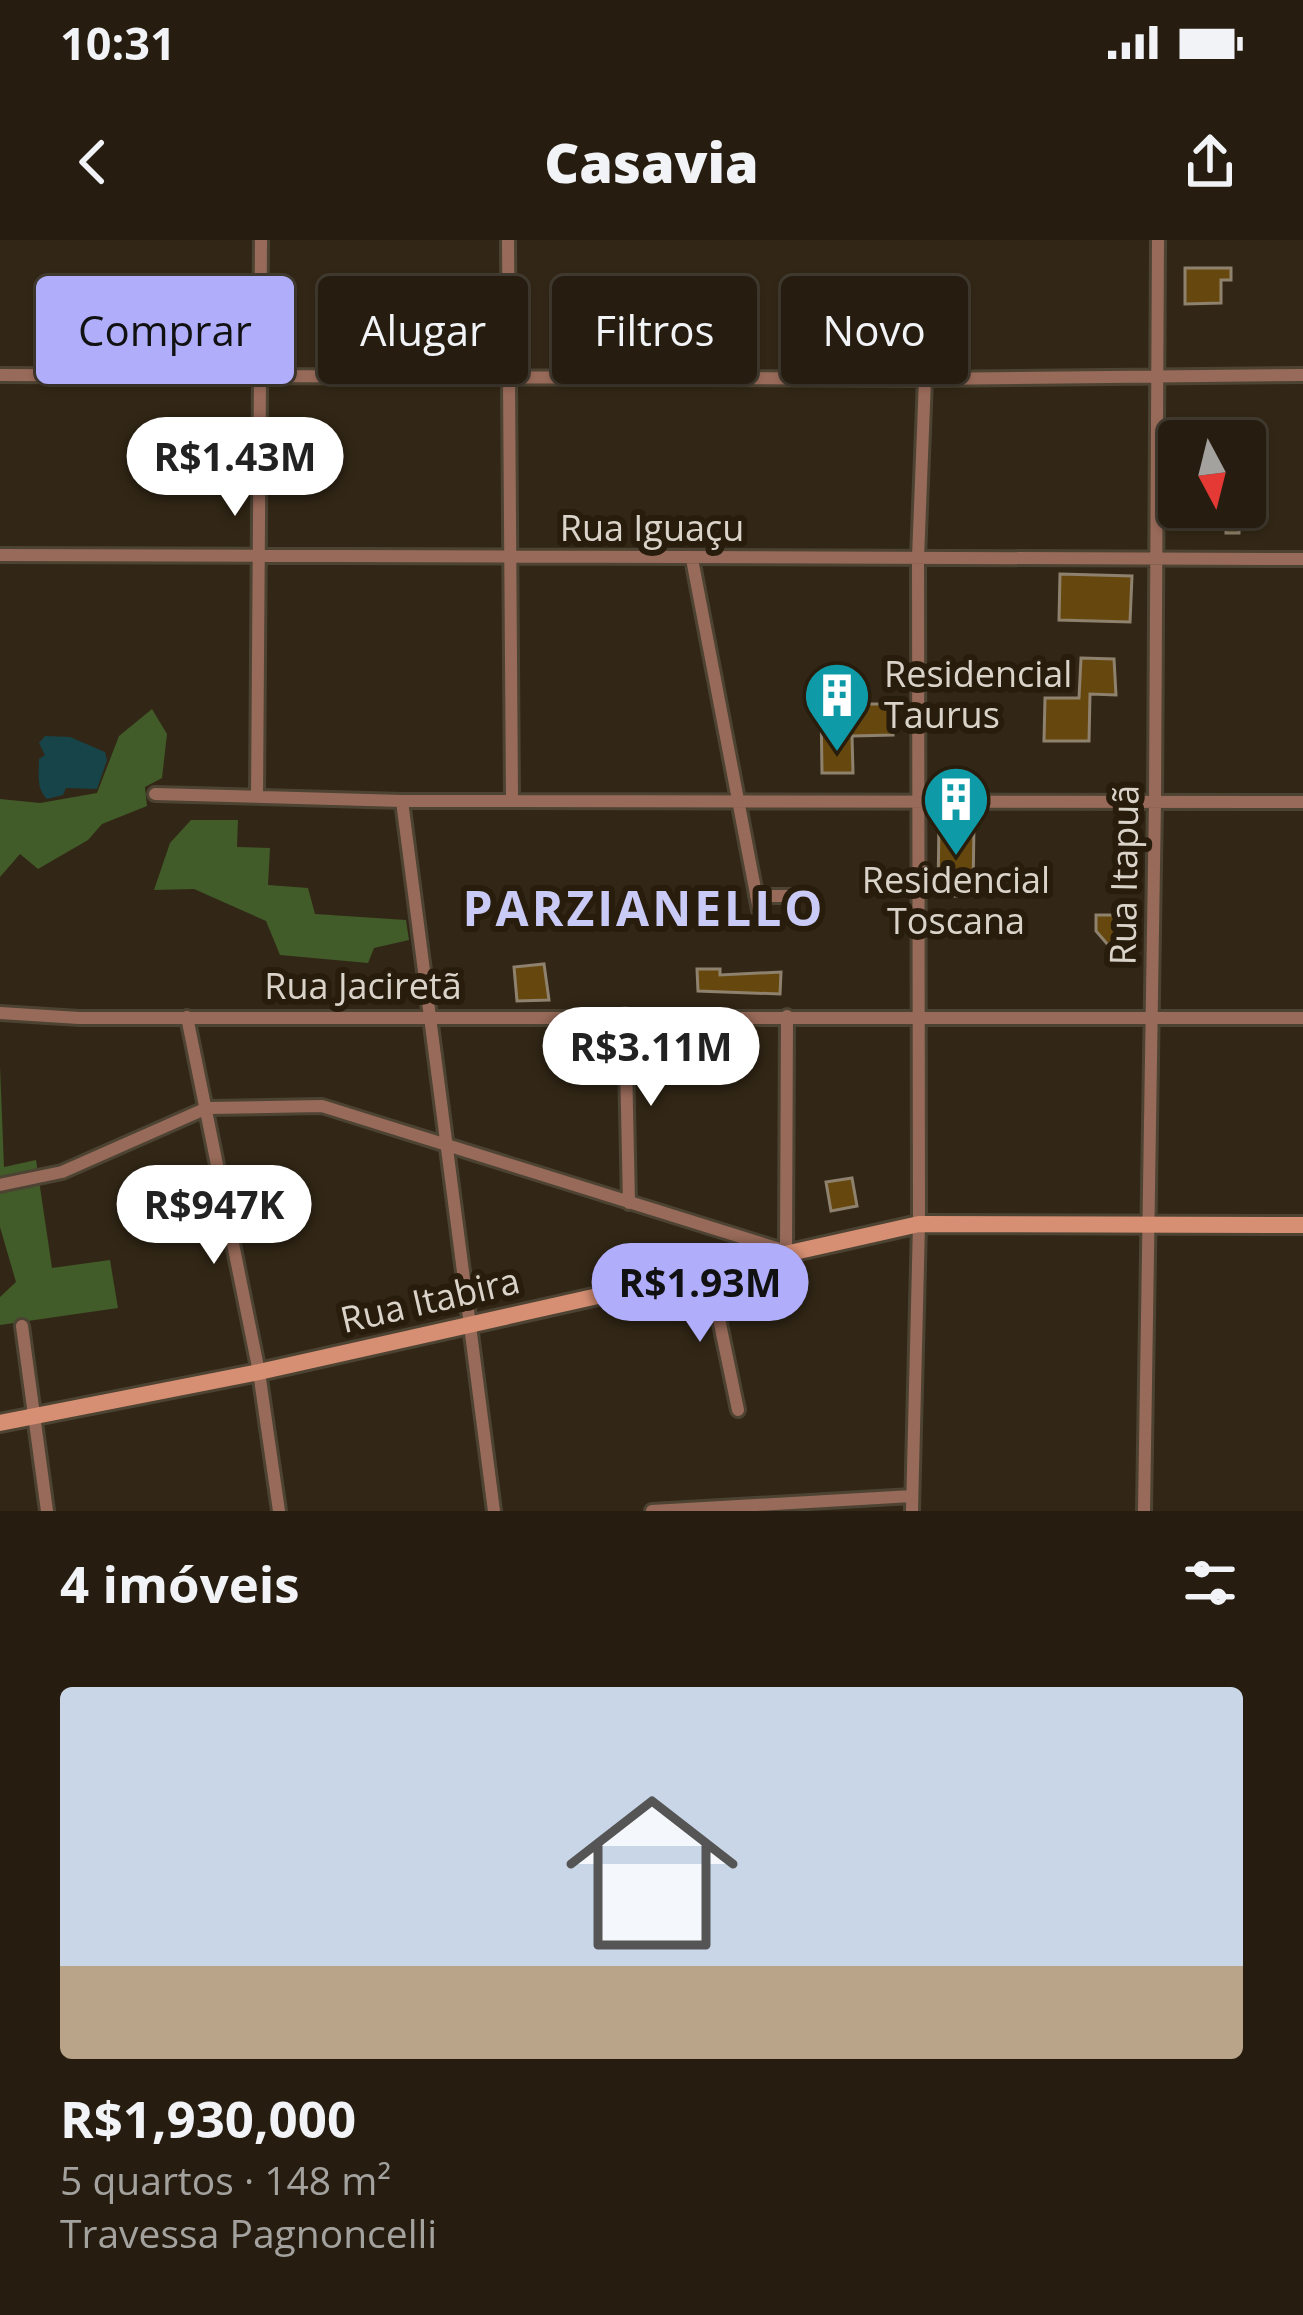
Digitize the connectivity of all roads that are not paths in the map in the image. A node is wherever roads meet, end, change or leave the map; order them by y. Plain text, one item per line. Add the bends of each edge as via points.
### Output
1 (261, 240) edge
2 (508, 240) edge
3 (1158, 240) edge
4 (261, 276) edge
5 (508, 276) edge
6 (0, 375) edge
7 (36, 375) edge
8 (1303, 375) edge
9 (1159, 376) junction
10 (528, 377) edge
11 (781, 378) edge
12 (968, 378) edge
13 (260, 384) edge
14 (509, 384) edge
15 (925, 384) edge
16 (0, 556) edge
17 (259, 556) junction
18 (510, 556) junction
19 (1155, 557) junction
20 (918, 558) junction
21 (692, 559) junction
22 (1303, 559) edge
23 (155, 794) dead end
24 (257, 797) junction
25 (512, 800) junction
26 (738, 800) junction
27 (918, 800) junction
28 (402, 801) junction
29 (1155, 801) junction
30 (1303, 802) edge
31 (756, 896) junction
32 (795, 896) dead end
33 (760, 915) dead end
34 (0, 1013) edge
35 (431, 1015) junction
36 (625, 1015) junction
37 (787, 1016) junction
38 (918, 1016) junction
39 (1152, 1016) junction
40 (187, 1017) junction
41 (1303, 1018) edge
42 (208, 1108) junction
43 (443, 1146) junction
44 (0, 1185) edge
45 (628, 1203) junction
46 (919, 1224) junction
47 (1145, 1224) junction
48 (1303, 1225) edge
49 (786, 1251) junction
50 (710, 1271) junction
51 (466, 1325) junction
52 (22, 1326) dead end
53 (259, 1372) junction
54 (739, 1410) dead end
55 (35, 1415) junction
56 (0, 1423) edge
57 (912, 1496) junction
58 (47, 1511) edge
59 (279, 1511) edge
60 (494, 1511) edge
61 (652, 1511) edge
62 (912, 1511) edge
63 (1144, 1511) edge

1 - 4 street
2 - 5 street
3 - 9 street, Rua Itapuã
6 - 7 street
8 - 9 street
9 - 12 street
9 - 19 street, Rua Itapuã
10 - 11 street
13 - 17 street
14 - 18 street
15 - 20 street
16 - 17 street, Rua Iguaçu
17 - 18 street, Rua Iguaçu
17 - 24 street
18 - 21 street, Rua Iguaçu
18 - 25 street
19 - 20 street, Rua Iguaçu
19 - 22 street, Rua Iguaçu
19 - 29 street, Rua Itapuã
20 - 21 street, Rua Iguaçu
20 - 27 street
21 - 26 street
23 - 24 street
24 - 28 street
25 - 26 street
25 - 28 street
26 - 27 street
26 - 31 street
27 - 29 street
27 - 38 street
28 - 35 street
29 - 30 street
29 - 39 street, Rua Itapuã
31 - 32 street
31 - 33 street
34 - 40 street, Rua Jaciretã
35 - 36 street, Rua Jaciretã
35 - 40 street, Rua Jaciretã
35 - 43 street
36 - 37 street, Rua Jaciretã
36 - 45 street
37 - 38 street, Rua Jaciretã
37 - 49 street
38 - 39 street, Rua Jaciretã
38 - 46 street
39 - 41 street, Rua Jaciretã
39 - 47 street, Rua Itapuã
40 - 42 street
42 - 43 street via 322,1106
42 - 44 street via 62,1172
42 - 53 street
43 - 45 street
43 - 51 street
45 - 49 street
46 - 47 street, Rua Itabira
46 - 49 street, Rua Itabira
46 - 57 street
47 - 48 street, Rua Itabira
47 - 63 street, Rua Itapuã
49 - 50 street, Rua Itabira
50 - 51 street, Rua Itabira
50 - 54 street
51 - 53 street, Rua Itabira
51 - 60 street
52 - 55 street
53 - 55 street, Rua Itabira
53 - 59 street
55 - 56 street, Rua Itabira
55 - 58 street
57 - 61 street
57 - 62 street

